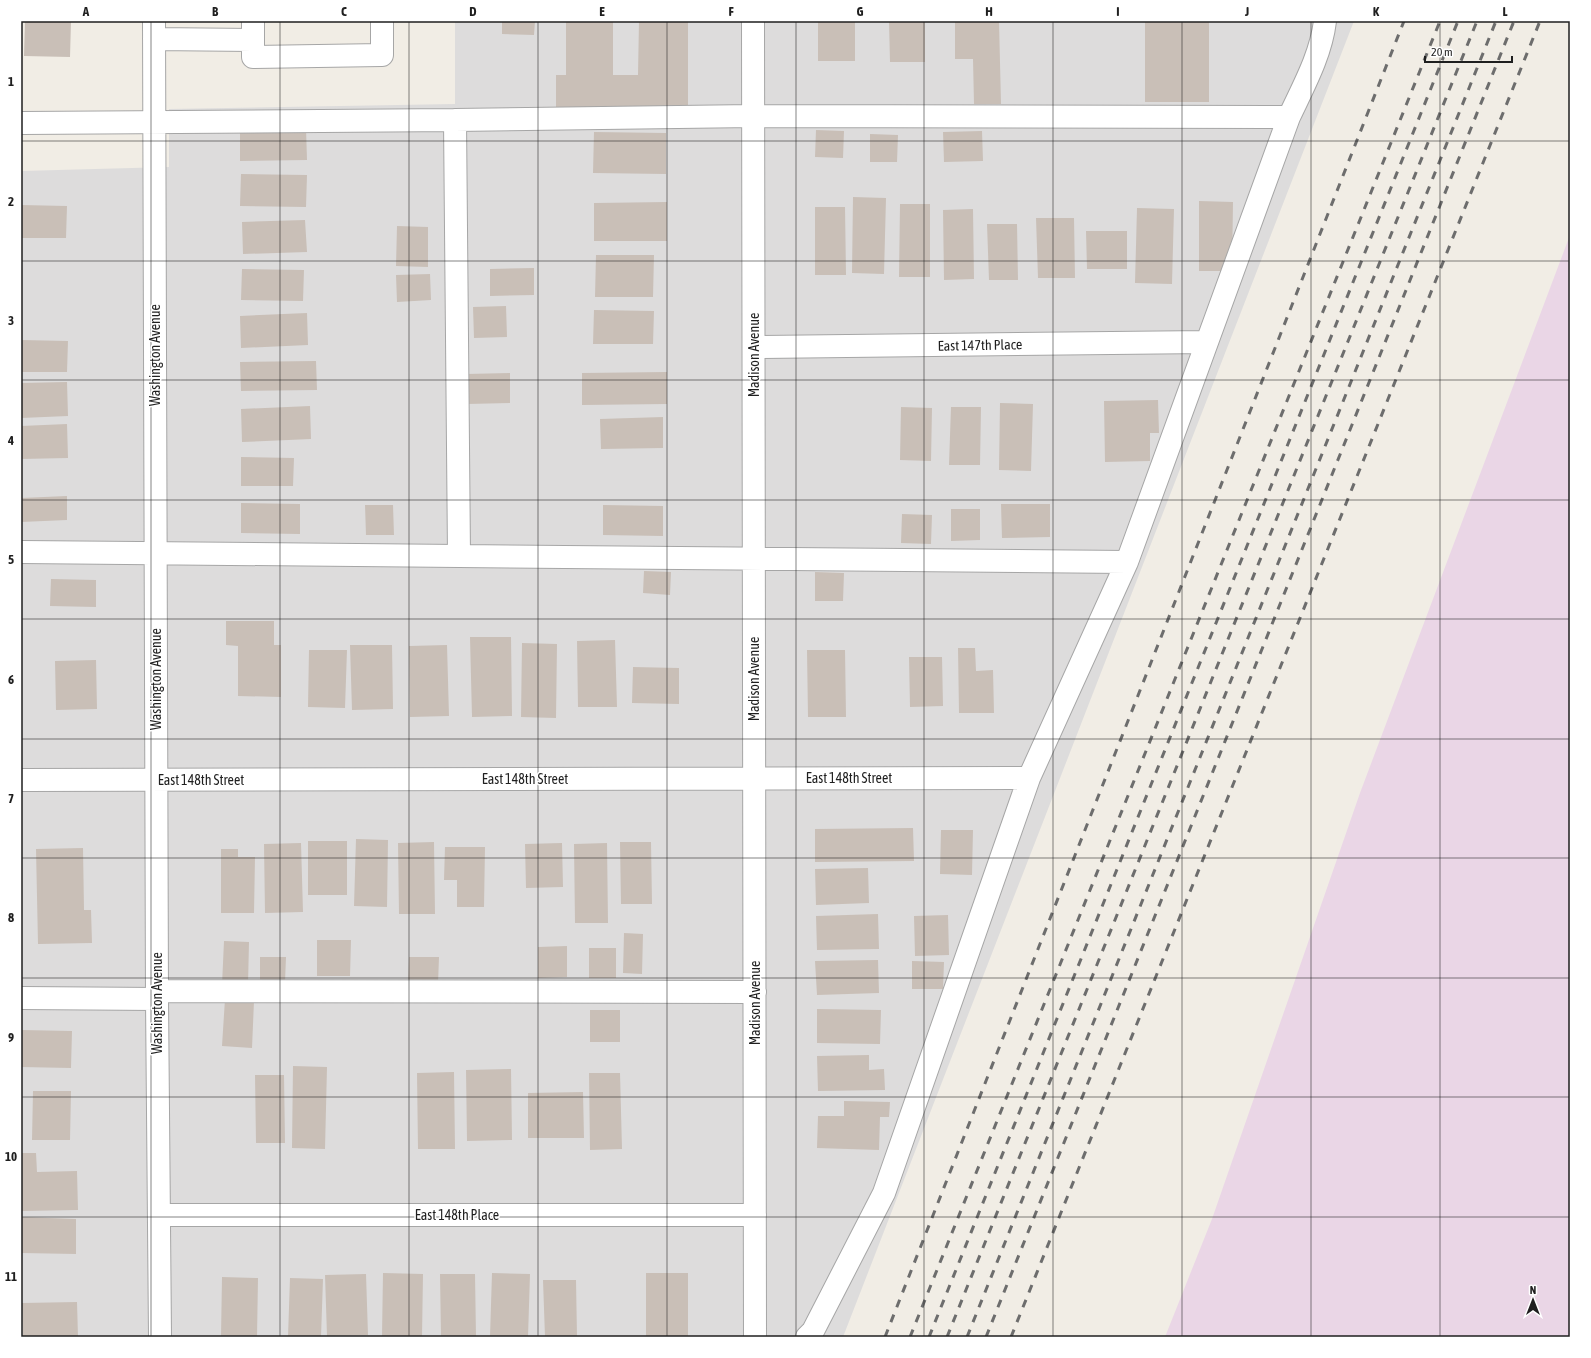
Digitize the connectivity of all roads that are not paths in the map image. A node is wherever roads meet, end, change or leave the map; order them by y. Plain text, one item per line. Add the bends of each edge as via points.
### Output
1 (382, 21) edge
2 (753, 21) edge
3 (1325, 21) edge
4 (154, 30) edge
5 (253, 30) edge
6 (753, 116) junction
7 (1289, 117) junction
8 (455, 120) junction
9 (21, 123) edge
10 (155, 123) junction
11 (1207, 342) junction
12 (754, 347) junction
13 (21, 552) edge
14 (156, 553) junction
15 (459, 555) junction
16 (754, 558) junction
17 (1127, 562) junction
18 (1029, 778) junction
19 (754, 779) junction
20 (21, 780) edge
21 (156, 780) junction
22 (755, 992) junction
23 (157, 995) junction
24 (21, 998) edge
25 (159, 1215) junction
26 (755, 1215) junction
27 (160, 1337) edge
28 (755, 1337) edge
29 (807, 1337) edge

1 - 5 street via 382,55 253,57
2 - 6 street, Madison Avenue
3 - 7 street via 1310,73
4 - 5 street
4 - 10 street, Washington Avenue
6 - 7 street
6 - 8 street
6 - 12 street, Madison Avenue
7 - 11 street
8 - 10 street
8 - 15 street
9 - 10 street
10 - 14 street, Washington Avenue
11 - 12 street, East 147th Place
11 - 17 street
12 - 16 street, Madison Avenue
13 - 14 street
14 - 15 street
14 - 21 street, Washington Avenue
15 - 16 street
16 - 17 street
16 - 19 street, Madison Avenue
17 - 18 street
18 - 19 street, East 148th Street
18 - 29 street via 884,1193 813,1331
19 - 21 street, East 148th Street
19 - 22 street, Madison Avenue
20 - 21 street, East 148th Street
21 - 23 street, Washington Avenue
22 - 23 street
22 - 26 street, Madison Avenue
23 - 24 street
23 - 25 street, Washington Avenue
25 - 26 street, East 148th Place
25 - 27 street, Washington Avenue
26 - 28 street, Madison Avenue

